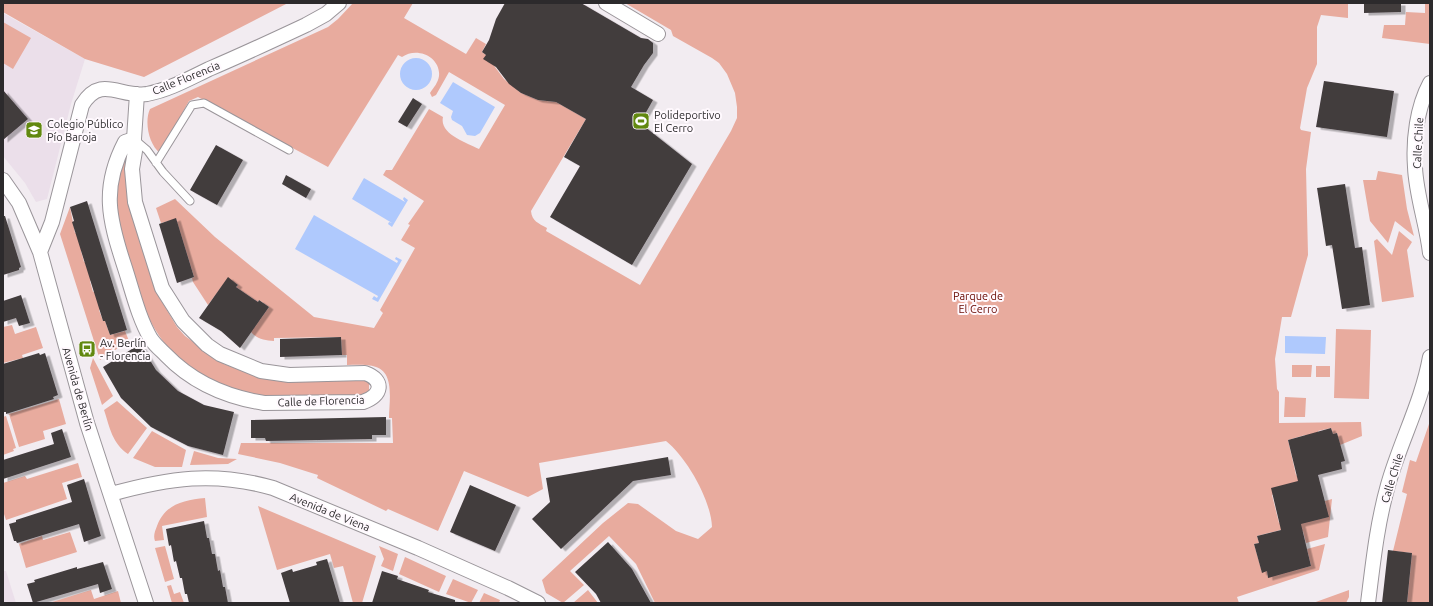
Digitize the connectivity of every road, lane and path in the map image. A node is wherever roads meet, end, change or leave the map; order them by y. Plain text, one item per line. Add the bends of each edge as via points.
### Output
1 (339, 3) edge
2 (606, 3) edge
3 (658, 34) dead end
4 (1430, 83) edge
5 (137, 94) junction
6 (134, 139) junction
7 (289, 150) dead end
8 (156, 163) junction
9 (3, 180) edge
10 (190, 200) dead end
11 (1429, 238) edge
12 (40, 252) junction
13 (1430, 253) edge
14 (1430, 357) edge
15 (1430, 382) edge
16 (1420, 397) junction
17 (111, 494) junction
18 (146, 603) edge
19 (538, 603) edge
20 (1368, 603) edge

1 - 5 street, Calle Florencia via 306,25 195,76 165,89
2 - 3 street
4 - 11 street, Calle Chile via 1419,116 1415,168
5 - 6 street, Calle de Florencia
5 - 12 street, Calle Florencia via 104,88 94,91 82,106 52,222
6 - 6 street, Calle de Florencia via 132,169 135,202 162,288 182,321 220,354 261,371 289,375 365,373 377,380 380,387 377,394 364,402 249,401 202,385 173,363 152,340 142,319 112,228 109,210 111,182 118,155 125,142
6 - 8 lane via 147,150
7 - 8 lane via 204,103 196,103 192,105
8 - 10 lane
9 - 12 street, Avenida de Berlín via 19,203
11 - 13 street, Calle Chile
12 - 17 street, Avenida de Berlín via 88,423
14 - 16 street, Calle Chile
15 - 16 street
16 - 20 street, Calle Chile via 1389,484 1376,537
17 - 18 street, Avenida de Berlín
17 - 19 street, Avenida de Viena via 145,484 176,480 228,479 252,482 273,488 418,548

